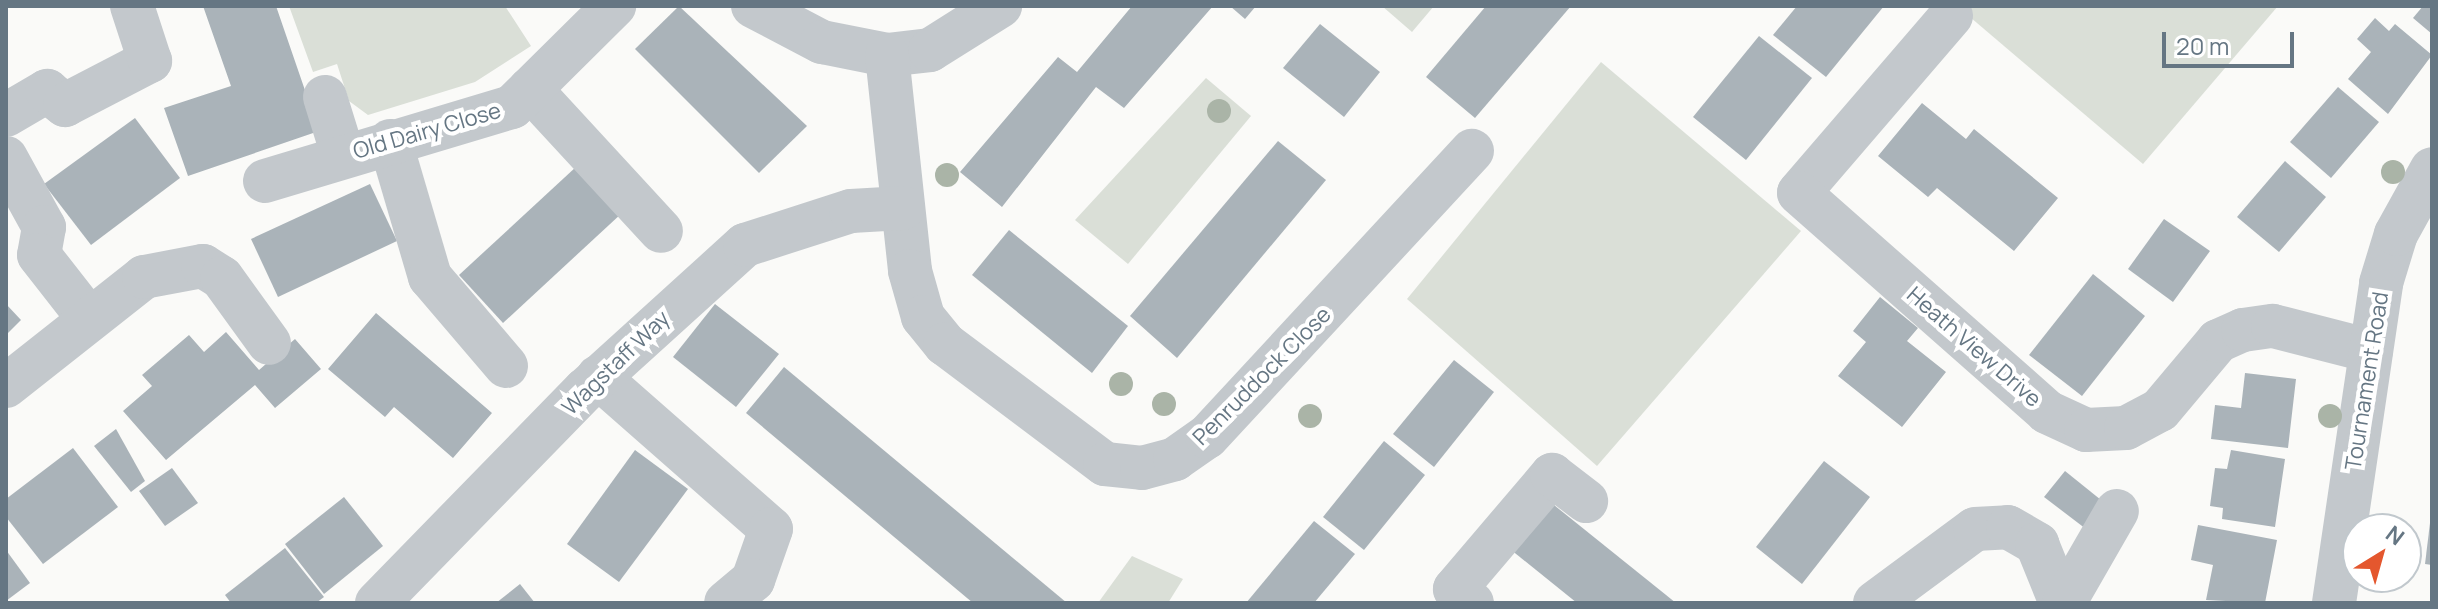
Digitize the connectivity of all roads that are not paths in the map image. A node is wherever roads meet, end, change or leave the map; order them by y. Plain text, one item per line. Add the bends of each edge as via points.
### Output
1 (132, 6) edge
2 (614, 6) edge
3 (753, 6) edge
4 (1000, 6) edge
5 (1951, 16) dead end
6 (887, 55) junction
7 (530, 89) junction
8 (325, 97) dead end
9 (6, 115) edge
10 (390, 141) junction
11 (1472, 151) dead end
12 (343, 155) junction
13 (6, 158) edge
14 (2432, 169) edge
15 (265, 181) dead end
16 (903, 208) junction
17 (661, 231) dead end
18 (89, 319) junction
19 (269, 343) dead end
20 (2371, 351) junction
21 (506, 366) dead end
22 (598, 377) junction
23 (6, 386) edge
24 (1586, 501) dead end
25 (2117, 511) dead end
26 (1464, 596) edge
27 (377, 603) edge
28 (726, 603) edge
29 (1875, 603) edge
30 (2062, 603) edge
31 (2334, 603) edge

1 - 9 street via 150,61 65,105 47,91
2 - 7 street, Old Dairy Close
3 - 6 street via 822,42
4 - 6 street via 930,50
5 - 20 street, Heath View Drive via 1799,193 2047,412 2086,430 2126,428 2160,410 2218,341 2243,330 2273,326
6 - 16 street, Penruddock Close
7 - 10 street, Old Dairy Close via 512,107
7 - 17 street
8 - 12 street, Old Dairy Close
10 - 12 street, Old Dairy Close
10 - 21 street via 430,277
11 - 16 street, Penruddock Close via 1207,437 1175,459 1142,468 1105,464 1070,443 945,344 923,317
12 - 15 street, Old Dairy Close
13 - 18 street via 44,227 39,255
14 - 20 street, Tournament Road via 2396,234
16 - 22 street, Wagstaff Way via 851,211 745,245
18 - 19 street via 144,277 203,266 222,278
18 - 23 street
20 - 31 street, Tournament Road
22 - 27 street, Wagstaff Way
22 - 28 street via 771,529 753,580
24 - 26 street via 1552,475
25 - 30 street
29 - 30 street via 1975,529 2008,527 2037,544

